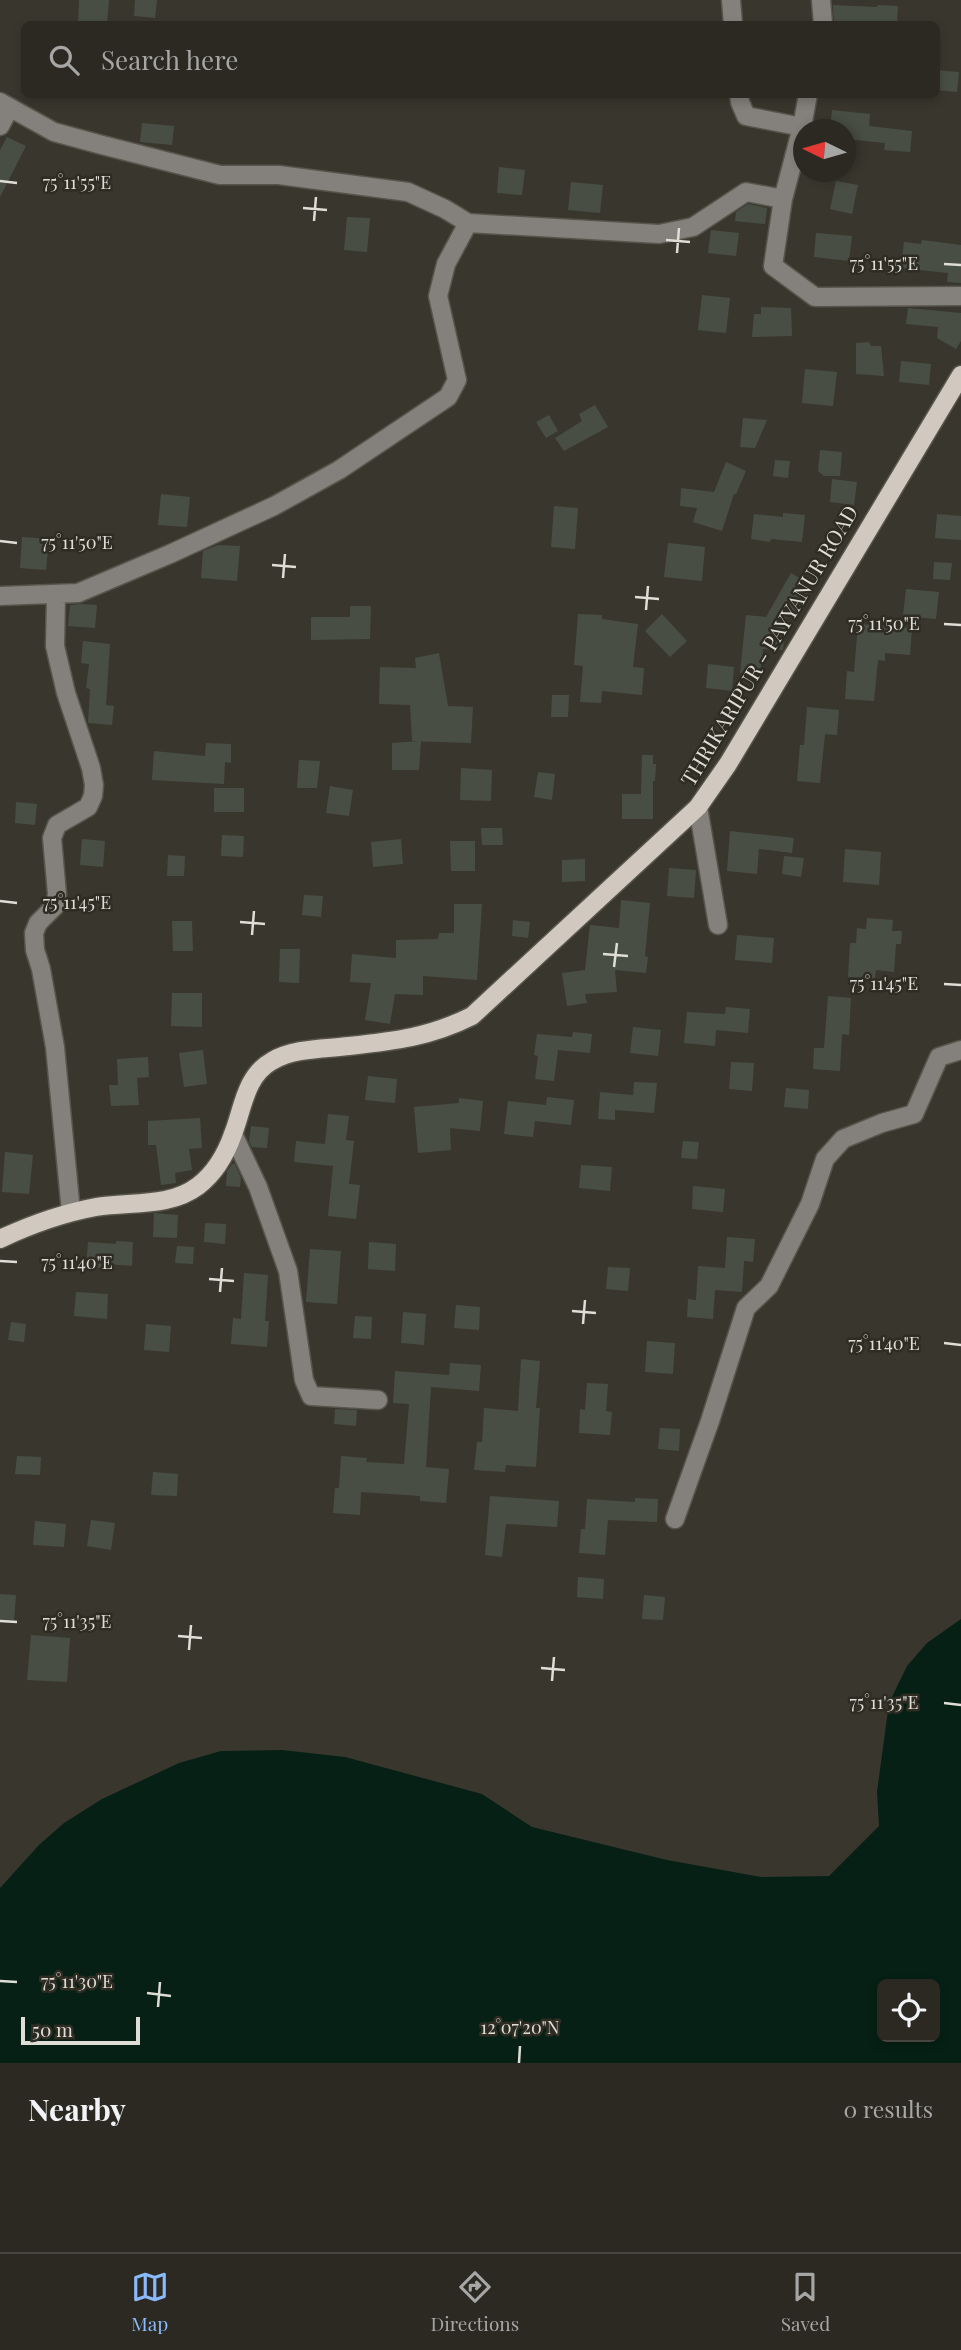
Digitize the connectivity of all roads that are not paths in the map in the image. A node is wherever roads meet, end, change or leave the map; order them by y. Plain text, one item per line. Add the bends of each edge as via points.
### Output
1 (732, 0) edge
2 (821, 0) edge
3 (733, 21) edge
4 (823, 21) edge
5 (740, 98) edge
6 (807, 98) edge
7 (4, 105) edge
8 (803, 119) edge
9 (793, 125) edge
10 (0, 126) edge
11 (793, 161) edge
12 (783, 199) junction
13 (468, 223) junction
14 (961, 296) edge
15 (961, 375) edge
16 (56, 595) junction
17 (0, 596) edge
18 (698, 807) junction
19 (718, 925) dead end
20 (961, 1050) edge
21 (233, 1134) junction
22 (71, 1212) junction
23 (0, 1239) edge
24 (378, 1400) dead end
25 (676, 1519) dead end

1 - 3 street
2 - 4 street
5 - 9 street via 746,116
6 - 8 street
7 - 10 street
7 - 13 street via 54,132 220,176 279,175 408,192
11 - 12 street
12 - 13 street via 746,192 693,227 659,234
12 - 14 street via 773,266 815,297
13 - 16 street via 446,264 438,296 457,380 448,397 339,470 274,506 95,587
15 - 18 main road, THRIKARIPUR - PAYYANUR ROAD
16 - 17 street
16 - 22 street via 55,646 94,785 88,807 57,825 54,832 55,906 37,923 34,933 55,1047
18 - 19 street
18 - 21 main road, THRIKARIPUR - PAYYANUR ROAD via 472,1016 416,1038 289,1053 269,1062 241,1104
20 - 25 street via 939,1058 914,1114 843,1139 825,1158 810,1204 769,1286 746,1308
21 - 22 main road, THRIKARIPUR - PAYYANUR ROAD via 214,1173 196,1188 173,1198
21 - 24 street via 288,1271 304,1380 311,1396
22 - 23 main road, THRIKARIPUR - PAYYANUR ROAD

